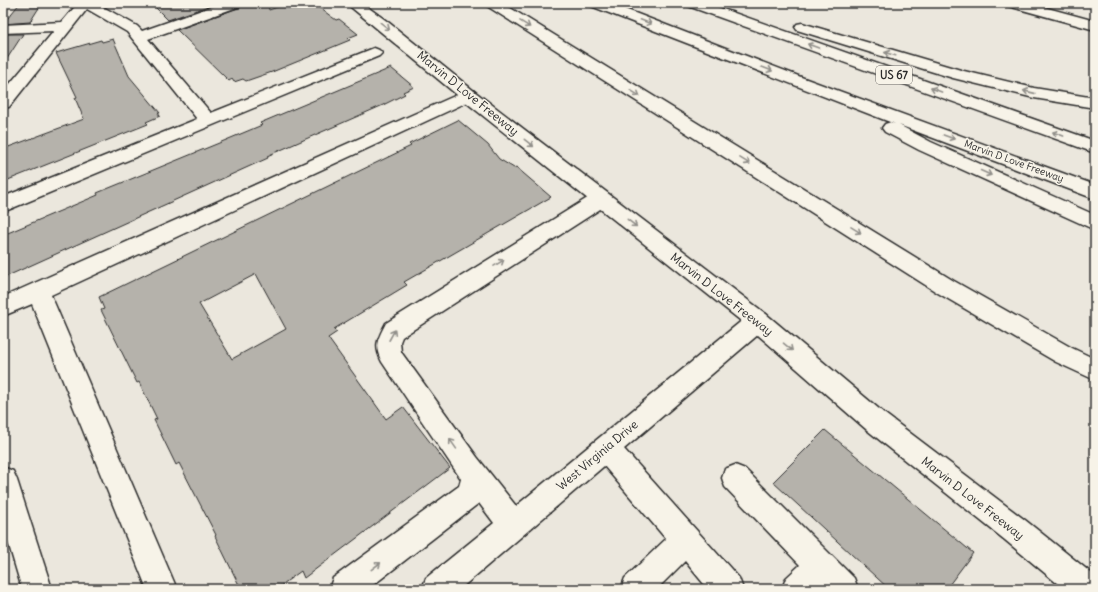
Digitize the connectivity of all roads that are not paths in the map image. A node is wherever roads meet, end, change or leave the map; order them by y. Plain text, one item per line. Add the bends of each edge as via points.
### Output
1 (86, 3) edge
2 (235, 3) edge
3 (353, 3) edge
4 (492, 3) edge
5 (596, 3) edge
6 (693, 3) edge
7 (725, 3) edge
8 (1013, 3) edge
9 (66, 26) junction
10 (1095, 26) edge
11 (3, 29) edge
12 (139, 38) junction
13 (374, 53) dead end
14 (795, 80) junction
15 (468, 95) junction
16 (3, 103) edge
17 (1095, 103) edge
18 (208, 121) junction
19 (1095, 147) edge
20 (1095, 192) edge
21 (601, 199) junction
22 (3, 205) edge
23 (1095, 223) edge
24 (38, 291) junction
25 (3, 307) edge
26 (758, 321) junction
27 (1095, 370) edge
28 (606, 448) junction
29 (476, 476) junction
30 (735, 478) dead end
31 (3, 480) edge
32 (513, 525) junction
33 (685, 540) junction
34 (821, 566) junction
35 (37, 589) edge
36 (162, 589) edge
37 (344, 589) edge
38 (437, 589) edge
39 (636, 589) edge
40 (728, 589) edge
41 (798, 589) edge
42 (843, 589) edge
43 (1087, 589) edge

1 - 9 main road
1 - 12 main road via 132,29
2 - 12 main road
3 -> 15 main road, Marvin D Love Freeway via 384,24
4 -> 27 main road via 946,287
5 -> 14 main road, Marvin D Love Freeway
19 -> 6 main road, US 67
17 -> 7 main road via 1034,93 959,75
8 - 10 main road
9 - 11 main road
9 - 16 main road
12 - 18 main road
13 - 18 main road
14 -> 20 main road, Marvin D Love Freeway
14 -> 23 main road via 925,146
15 -> 21 main road, Marvin D Love Freeway
15 - 24 main road
18 - 22 main road
21 -> 26 main road, Marvin D Love Freeway
29 -> 21 main road via 390,355 388,342 394,330
24 - 25 main road
24 - 36 main road
26 - 28 main road, West Virginia Drive
26 -> 43 main road, Marvin D Love Freeway via 876,422
28 - 32 main road, West Virginia Drive
28 - 33 main road
29 - 32 main road
37 -> 29 main road via 469,495
30 - 34 main road
31 - 35 main road
32 - 38 main road, West Virginia Drive
33 - 39 main road
33 - 40 main road
34 - 41 main road
34 - 42 main road

